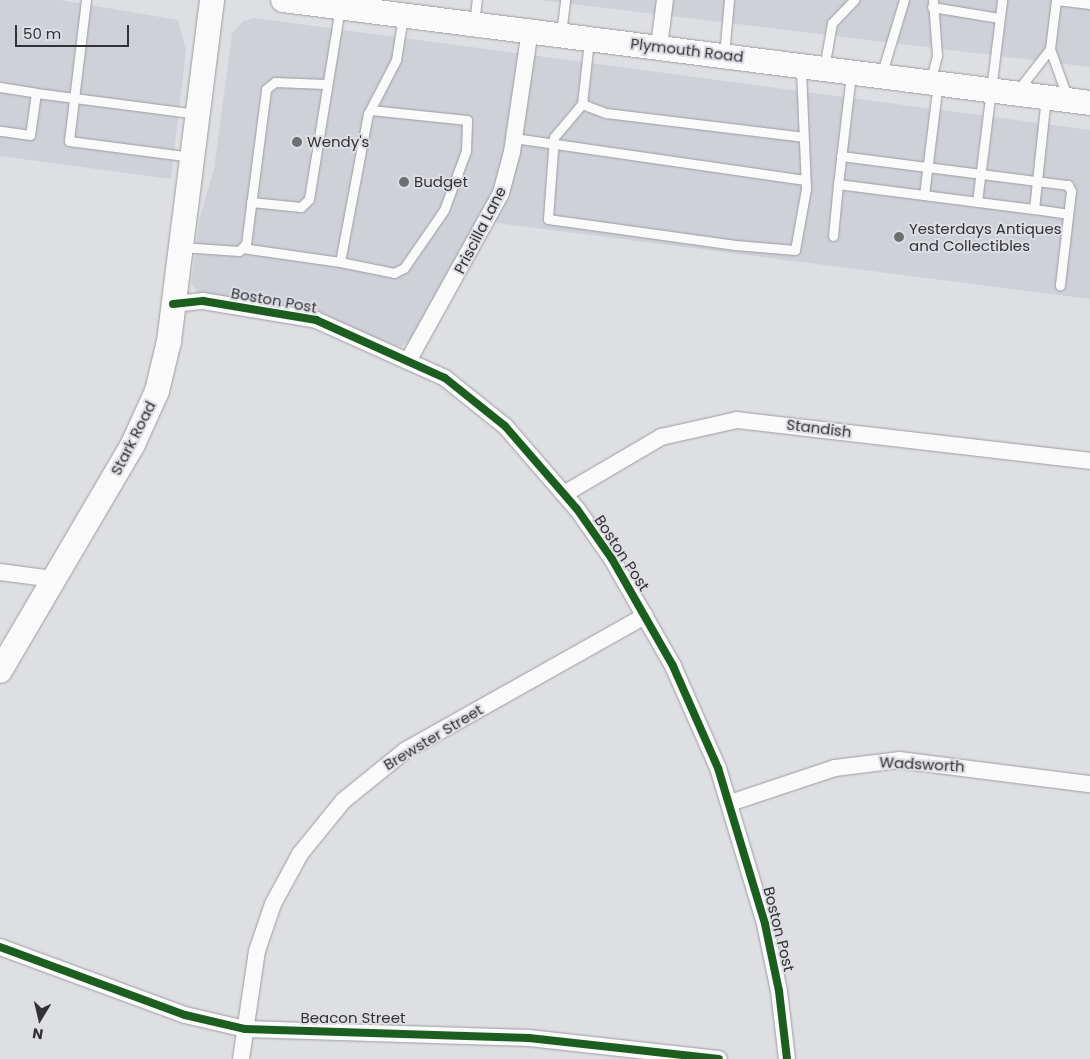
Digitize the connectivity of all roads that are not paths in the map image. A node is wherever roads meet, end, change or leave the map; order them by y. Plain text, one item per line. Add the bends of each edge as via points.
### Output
1 (86, 0) edge
2 (212, 0) edge
3 (283, 0) edge
4 (565, 0) edge
5 (665, 0) edge
6 (729, 0) edge
7 (854, 0) edge
8 (904, 0) edge
9 (1002, 0) edge
10 (1056, 0) edge
11 (1077, 1) edge
12 (932, 3) edge
13 (1090, 4) edge
14 (340, 7) junction
15 (475, 11) edge
16 (409, 12) junction
17 (999, 18) junction
18 (530, 30) junction
19 (561, 34) junction
20 (589, 37) junction
21 (659, 46) junction
22 (1050, 49) junction
23 (724, 55) junction
24 (813, 67) junction
25 (851, 72) junction
26 (881, 76) junction
27 (934, 83) junction
28 (325, 84) junction
29 (0, 87) edge
30 (990, 90) junction
31 (36, 92) junction
32 (1016, 93) junction
33 (74, 98) junction
34 (1068, 100) edge
35 (582, 104) junction
36 (371, 110) junction
37 (200, 114) junction
38 (0, 131) edge
39 (803, 137) junction
40 (514, 138) junction
41 (554, 146) junction
42 (842, 156) junction
43 (195, 157) junction
44 (928, 167) junction
45 (980, 174) junction
46 (805, 180) junction
47 (1037, 180) junction
48 (838, 184) junction
49 (924, 195) junction
50 (252, 202) junction
51 (977, 202) junction
52 (1034, 209) junction
53 (1068, 214) junction
54 (833, 236) dead end
55 (180, 247) junction
56 (242, 248) junction
57 (340, 262) junction
58 (1060, 285) dead end
59 (174, 304) junction
60 (408, 360) junction
61 (1090, 461) edge
62 (564, 494) junction
63 (0, 572) edge
64 (53, 579) junction
65 (646, 616) junction
66 (0, 670) edge
67 (1090, 784) edge
68 (730, 803) junction
69 (0, 947) edge
70 (245, 1029) junction
71 (241, 1059) edge
72 (720, 1059) edge
73 (787, 1059) edge

1 - 33 lane
2 - 37 main road, Stark Road
3 - 14 main road, Plymouth Road
4 - 19 lane
5 - 21 street
6 - 23 lane
7 - 24 lane via 832,23
8 - 26 lane
9 - 17 lane
10 - 11 lane
10 - 22 lane
11 - 13 lane
12 - 17 lane
12 - 27 lane via 937,55
14 - 16 main road, Plymouth Road
14 - 28 lane
15 - 16 main road, Plymouth Road
15 - 18 main road, Plymouth Road
16 - 36 lane via 396,60
17 - 30 lane
18 - 19 main road, Plymouth Road
18 - 40 street, Priscilla Lane
19 - 20 main road, Plymouth Road
20 - 21 main road, Plymouth Road
20 - 35 lane
21 - 23 main road, Plymouth Road
22 - 32 lane
22 - 34 lane
23 - 24 main road, Plymouth Road
24 - 25 main road, Plymouth Road
24 - 39 lane
25 - 26 main road, Plymouth Road
25 - 42 lane
26 - 27 main road, Plymouth Road
27 - 30 main road, Plymouth Road
27 - 44 lane
28 - 50 lane via 275,82 266,89
28 - 50 lane via 309,199 301,207
29 - 31 lane
30 - 32 main road, Plymouth Road
30 - 45 lane
31 - 33 lane
31 - 38 lane via 30,135
32 - 34 main road, Plymouth Road
33 - 37 lane
33 - 43 lane via 69,141
34 - 47 lane
35 - 39 lane via 606,113
35 - 41 lane via 554,137
36 - 57 lane
36 - 57 lane via 467,120 466,151 444,210 404,268 394,273
37 - 43 main road, Stark Road
39 - 46 lane
40 - 41 lane
40 - 60 street, Priscilla Lane via 509,169 488,220
41 - 46 lane
41 - 46 lane via 548,219 735,246 795,250
42 - 44 lane
42 - 48 lane
43 - 55 main road, Stark Road
44 - 45 lane
44 - 49 lane
45 - 47 lane
45 - 51 lane
47 - 52 lane
47 - 53 lane via 1068,185
48 - 49 lane
48 - 54 lane
49 - 51 lane
50 - 56 lane
51 - 52 lane
52 - 53 lane
53 - 58 lane
55 - 56 lane via 239,251
55 - 59 main road, Stark Road
56 - 57 lane
59 - 60 street, Boston Post via 203,301 296,315
59 - 64 main road, Stark Road via 165,363 146,418
60 - 62 street, Boston Post via 459,387 492,415
61 - 62 street, Standish via 737,420 662,437
62 - 65 street, Boston Post via 612,559
63 - 64 street
64 - 66 main road, Stark Road
65 - 68 street, Boston Post via 704,732
65 - 70 street, Brewster Street via 406,750 343,801 300,854 273,904 257,951
67 - 68 street, Wadsworth via 899,760 835,768
68 - 73 street, Boston Post via 769,943
69 - 70 street, Beacon Street via 185,1015
70 - 71 street, Brewster Street
70 - 72 street, Beacon Street via 529,1038

